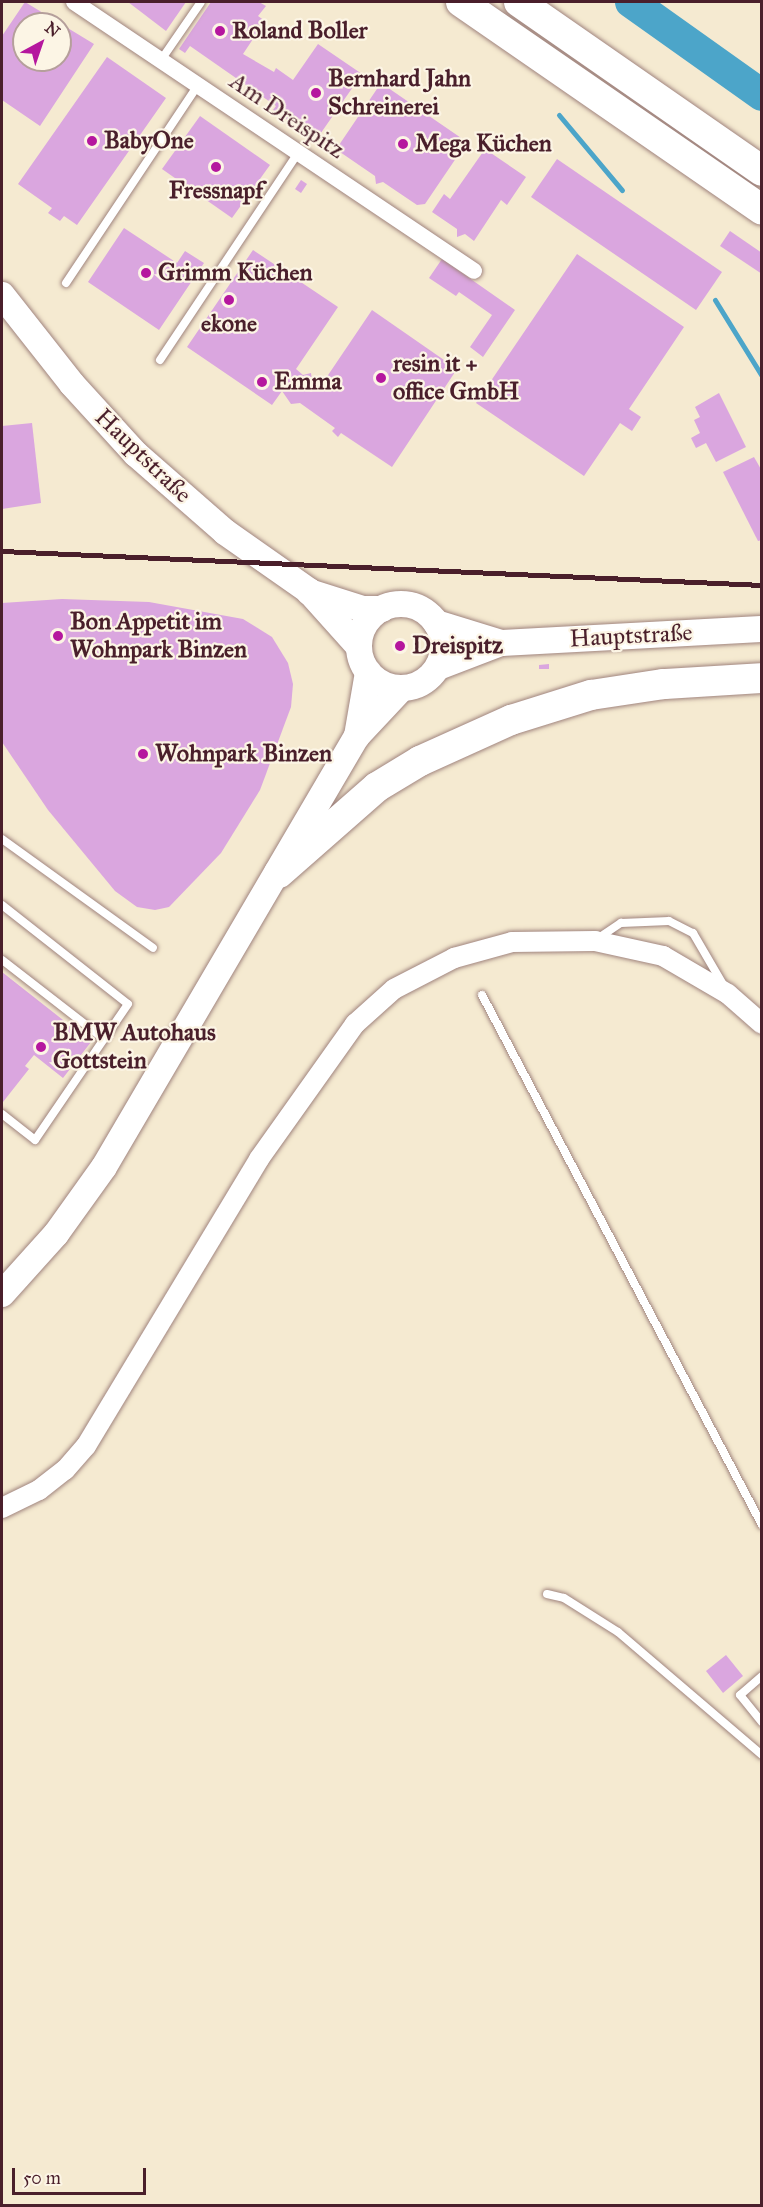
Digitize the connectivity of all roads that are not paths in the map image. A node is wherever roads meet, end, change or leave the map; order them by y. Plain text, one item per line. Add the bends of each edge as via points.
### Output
1 (74, 2) edge
2 (201, 2) edge
3 (461, 2) edge
4 (519, 2) edge
5 (161, 60) junction
6 (198, 85) junction
7 (298, 153) junction
8 (762, 171) edge
9 (762, 210) edge
10 (474, 271) dead end
11 (66, 283) dead end
12 (2, 295) edge
13 (160, 360) dead end
14 (309, 591) junction
15 (382, 609) junction
16 (436, 623) junction
17 (762, 629) edge
18 (501, 643) junction
19 (359, 647) junction
20 (438, 667) junction
21 (368, 672) junction
22 (762, 678) edge
23 (402, 688) junction
24 (357, 736) junction
25 (2, 839) edge
26 (279, 873) junction
27 (2, 905) edge
28 (595, 941) junction
29 (153, 948) dead end
30 (2, 960) edge
31 (728, 994) junction
32 (482, 995) dead end
33 (762, 1024) edge
34 (104, 1040) junction
35 (2, 1114) edge
36 (2, 1294) edge
37 (2, 1508) edge
38 (762, 1525) edge
39 (547, 1594) dead end
40 (762, 1676) edge
41 (762, 1722) edge
42 (762, 1755) edge

1 - 5 street, Am Dreispitz
2 - 5 lane
3 - 9 highway
4 - 8 highway
5 - 6 street, Am Dreispitz
6 - 7 street, Am Dreispitz
6 - 11 lane
7 - 10 street, Am Dreispitz
7 - 13 lane
12 - 14 main road, Hauptstraße via 72,384 136,454 225,532
14 - 15 main road, Hauptstraße via 363,609
14 - 19 main road, Hauptstraße
15 - 16 main road, Hauptstraße via 408,605 424,611
15 - 19 main road via 363,629
16 - 18 main road, Hauptstraße
16 - 20 main road via 443,645
17 - 18 main road, Hauptstraße
18 - 20 main road, Hauptstraße
19 - 21 main road, Hauptstraße
20 - 23 main road, Hauptstraße via 426,680
21 - 23 main road via 383,684
21 - 24 main road
22 - 26 highway via 664,684 591,695 493,727 420,761 377,787
23 - 24 main road
24 - 26 main road
25 - 29 lane
26 - 36 main road via 104,1167 56,1234
27 - 34 lane via 128,1004
28 - 31 street via 663,956
28 - 31 lane via 621,923 669,921 693,933
28 - 37 street via 512,942 454,958 394,989 355,1024 259,1159 86,1446 65,1470 39,1490
30 - 34 lane
31 - 33 street
32 - 38 lane
34 - 35 lane via 35,1140
39 - 42 lane via 564,1598 618,1632
40 - 41 lane via 740,1695

